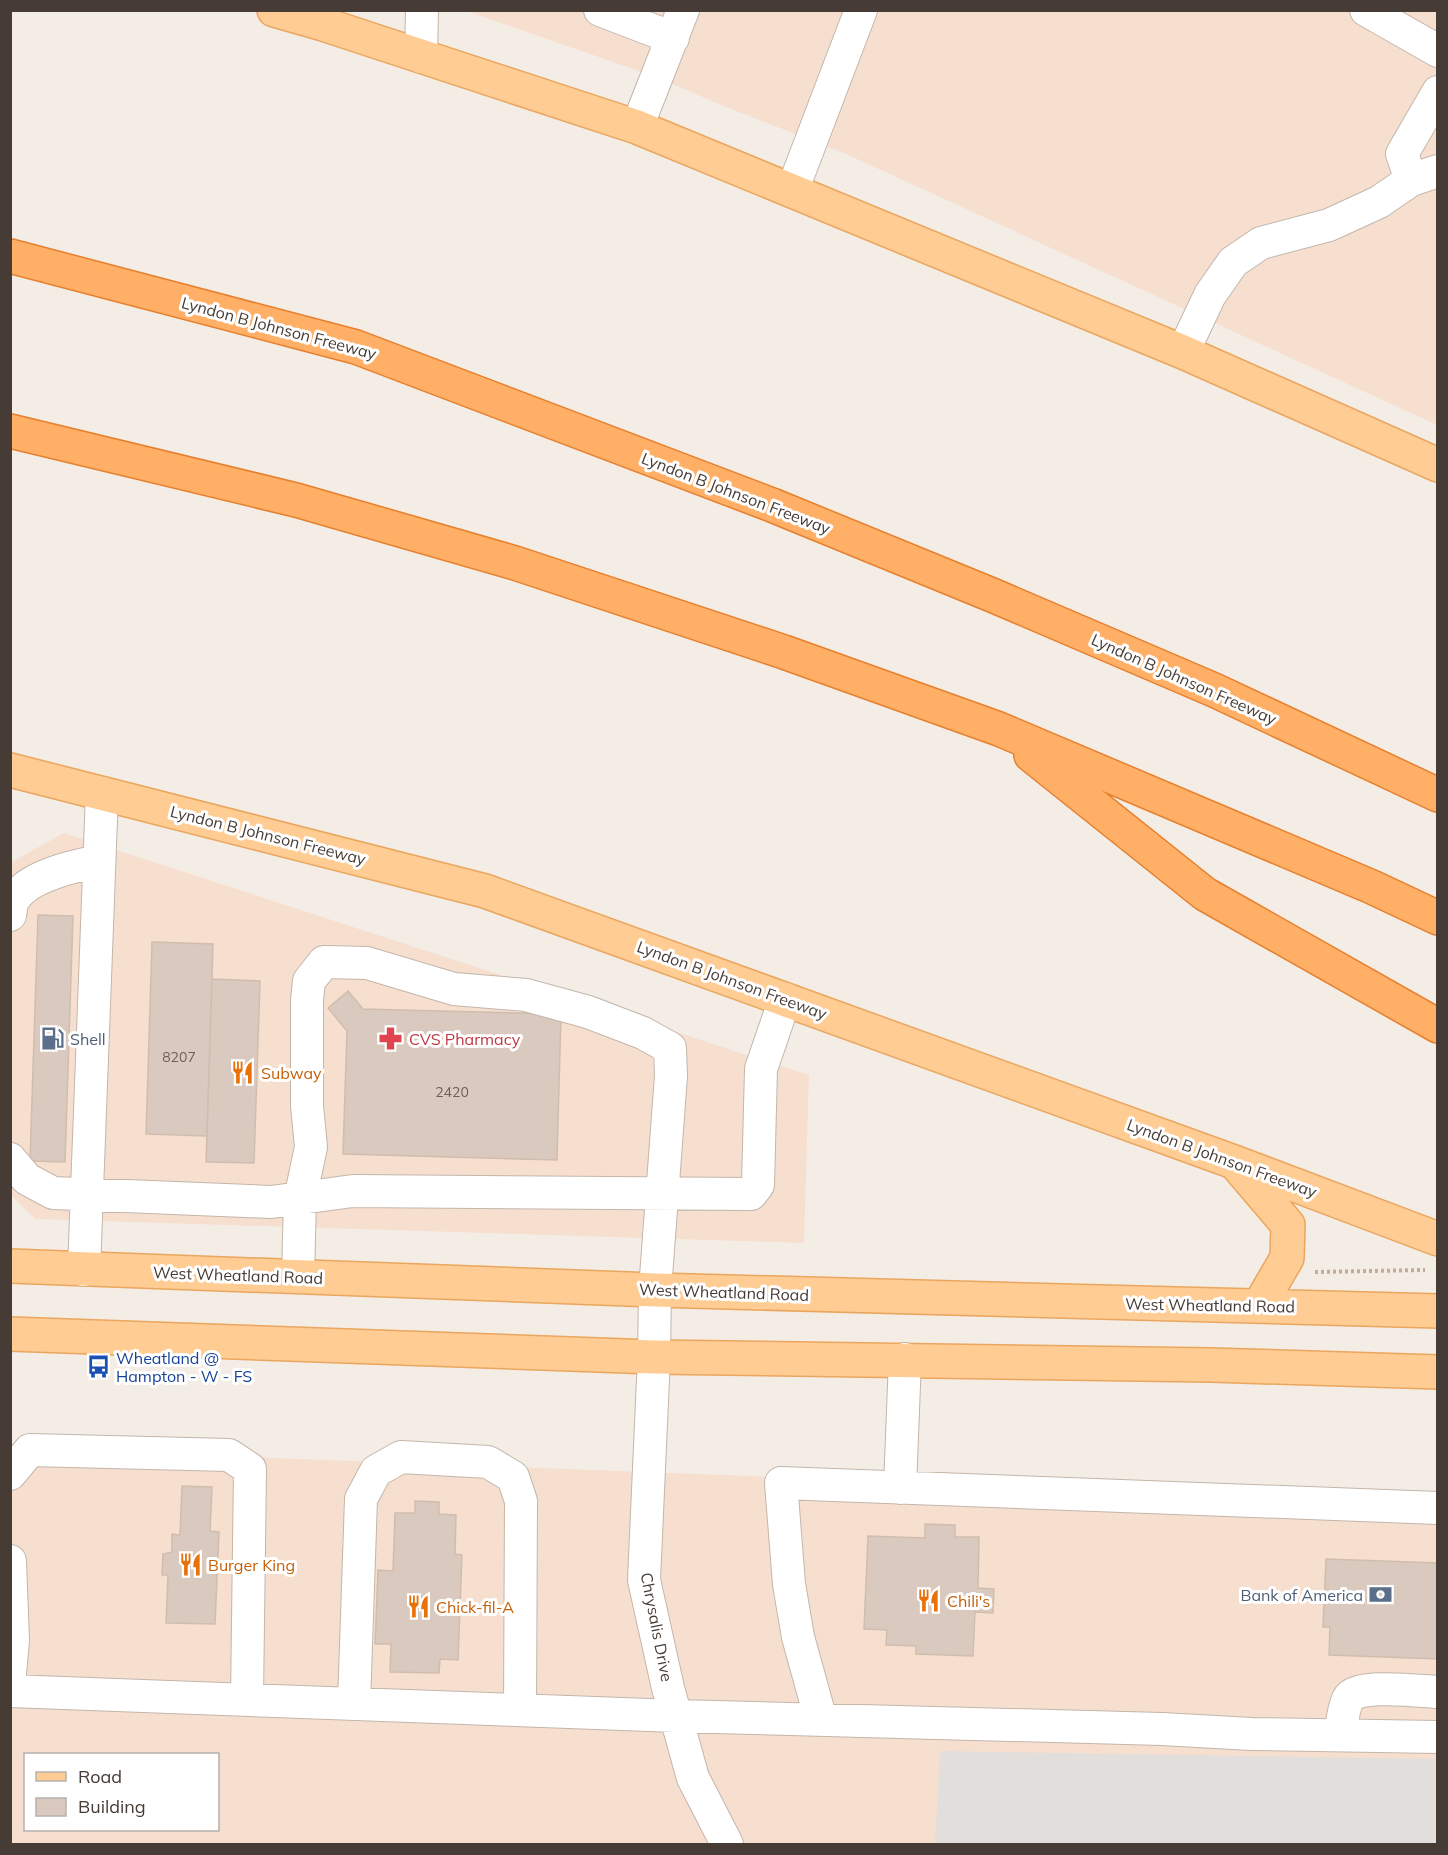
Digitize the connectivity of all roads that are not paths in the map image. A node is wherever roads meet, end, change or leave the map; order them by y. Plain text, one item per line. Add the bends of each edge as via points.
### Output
1 (274, 10) edge
2 (422, 10) edge
3 (600, 10) edge
4 (861, 10) edge
5 (1366, 10) edge
6 (324, 17) edge
7 (678, 24) edge
8 (1437, 51) edge
9 (422, 57) junction
10 (1437, 92) edge
11 (637, 127) junction
12 (1424, 176) edge
13 (792, 191) junction
14 (10, 255) edge
15 (1183, 352) junction
16 (10, 431) edge
17 (1437, 465) edge
18 (999, 729) junction
19 (10, 770) edge
20 (102, 793) junction
21 (1437, 795) edge
22 (99, 861) junction
23 (10, 915) edge
24 (1437, 918) edge
25 (785, 999) junction
26 (1437, 1026) edge
27 (10, 1159) edge
28 (1234, 1162) junction
29 (662, 1193) junction
30 (86, 1194) junction
31 (300, 1199) junction
32 (1437, 1239) edge
33 (10, 1266) edge
34 (84, 1270) junction
35 (298, 1277) junction
36 (655, 1290) junction
37 (1259, 1306) junction
38 (1437, 1311) edge
39 (10, 1334) edge
40 (654, 1357) junction
41 (905, 1359) junction
42 (1437, 1372) edge
43 (10, 1474) edge
44 (900, 1488) junction
45 (1437, 1508) edge
46 (10, 1561) edge
47 (10, 1674) edge
48 (10, 1691) edge
49 (1437, 1692) edge
50 (247, 1699) junction
51 (354, 1704) junction
52 (520, 1710) junction
53 (676, 1716) junction
54 (821, 1720) junction
55 (1340, 1735) junction
56 (1437, 1737) edge
57 (727, 1845) edge

1 - 6 main road
2 - 9 street
3 - 7 street
4 - 13 street
5 - 8 street
6 - 9 main road
7 - 11 street
9 - 11 main road
10 - 12 street via 1402,154
11 - 13 main road
12 - 15 street via 1329,225 1261,243 1233,262 1210,295
13 - 15 main road
14 - 21 highway, Lyndon B Johnson Freeway via 356,346 772,505 992,595 1214,690
15 - 17 main road
16 - 18 highway via 296,500 515,563 784,652
18 - 24 highway
18 - 26 highway via 1204,894
19 - 20 main road, Lyndon B Johnson Freeway
20 - 22 street
20 - 25 main road, Lyndon B Johnson Freeway via 485,891
22 - 23 street via 32,881 13,901
22 - 30 street
25 - 28 main road, Lyndon B Johnson Freeway
25 - 29 street via 760,1069 758,1185 751,1194
27 - 30 street via 27,1179 53,1193
28 - 32 main road, Lyndon B Johnson Freeway
28 - 37 main road via 1288,1225 1287,1258
29 - 31 street via 353,1191
29 - 31 street, Chrysalis Drive via 670,1048 588,1012 526,995 454,989 367,963 324,962 309,981 307,1106 311,1147
29 - 36 street, Chrysalis Drive
30 - 31 street via 271,1202
30 - 34 street
31 - 35 street
33 - 34 main road, West Wheatland Road
34 - 35 main road, West Wheatland Road
35 - 36 main road, West Wheatland Road
36 - 37 main road, West Wheatland Road
36 - 40 street, Chrysalis Drive
37 - 38 main road, West Wheatland Road
39 - 40 main road
40 - 41 main road
40 - 53 street, Chrysalis Drive via 644,1580
41 - 42 main road
41 - 44 street
43 - 50 street via 30,1450 229,1455 250,1469
44 - 45 street
44 - 54 street via 781,1483 789,1584 798,1637
46 - 47 street via 14,1640
48 - 50 street
49 - 55 street via 1355,1691 1348,1698
50 - 51 street
51 - 52 street
51 - 52 street via 361,1499 376,1471 401,1457 488,1462 513,1477 521,1501
52 - 53 street
53 - 54 street
53 - 57 street, Chrysalis Drive via 693,1778
54 - 55 street
55 - 56 street

